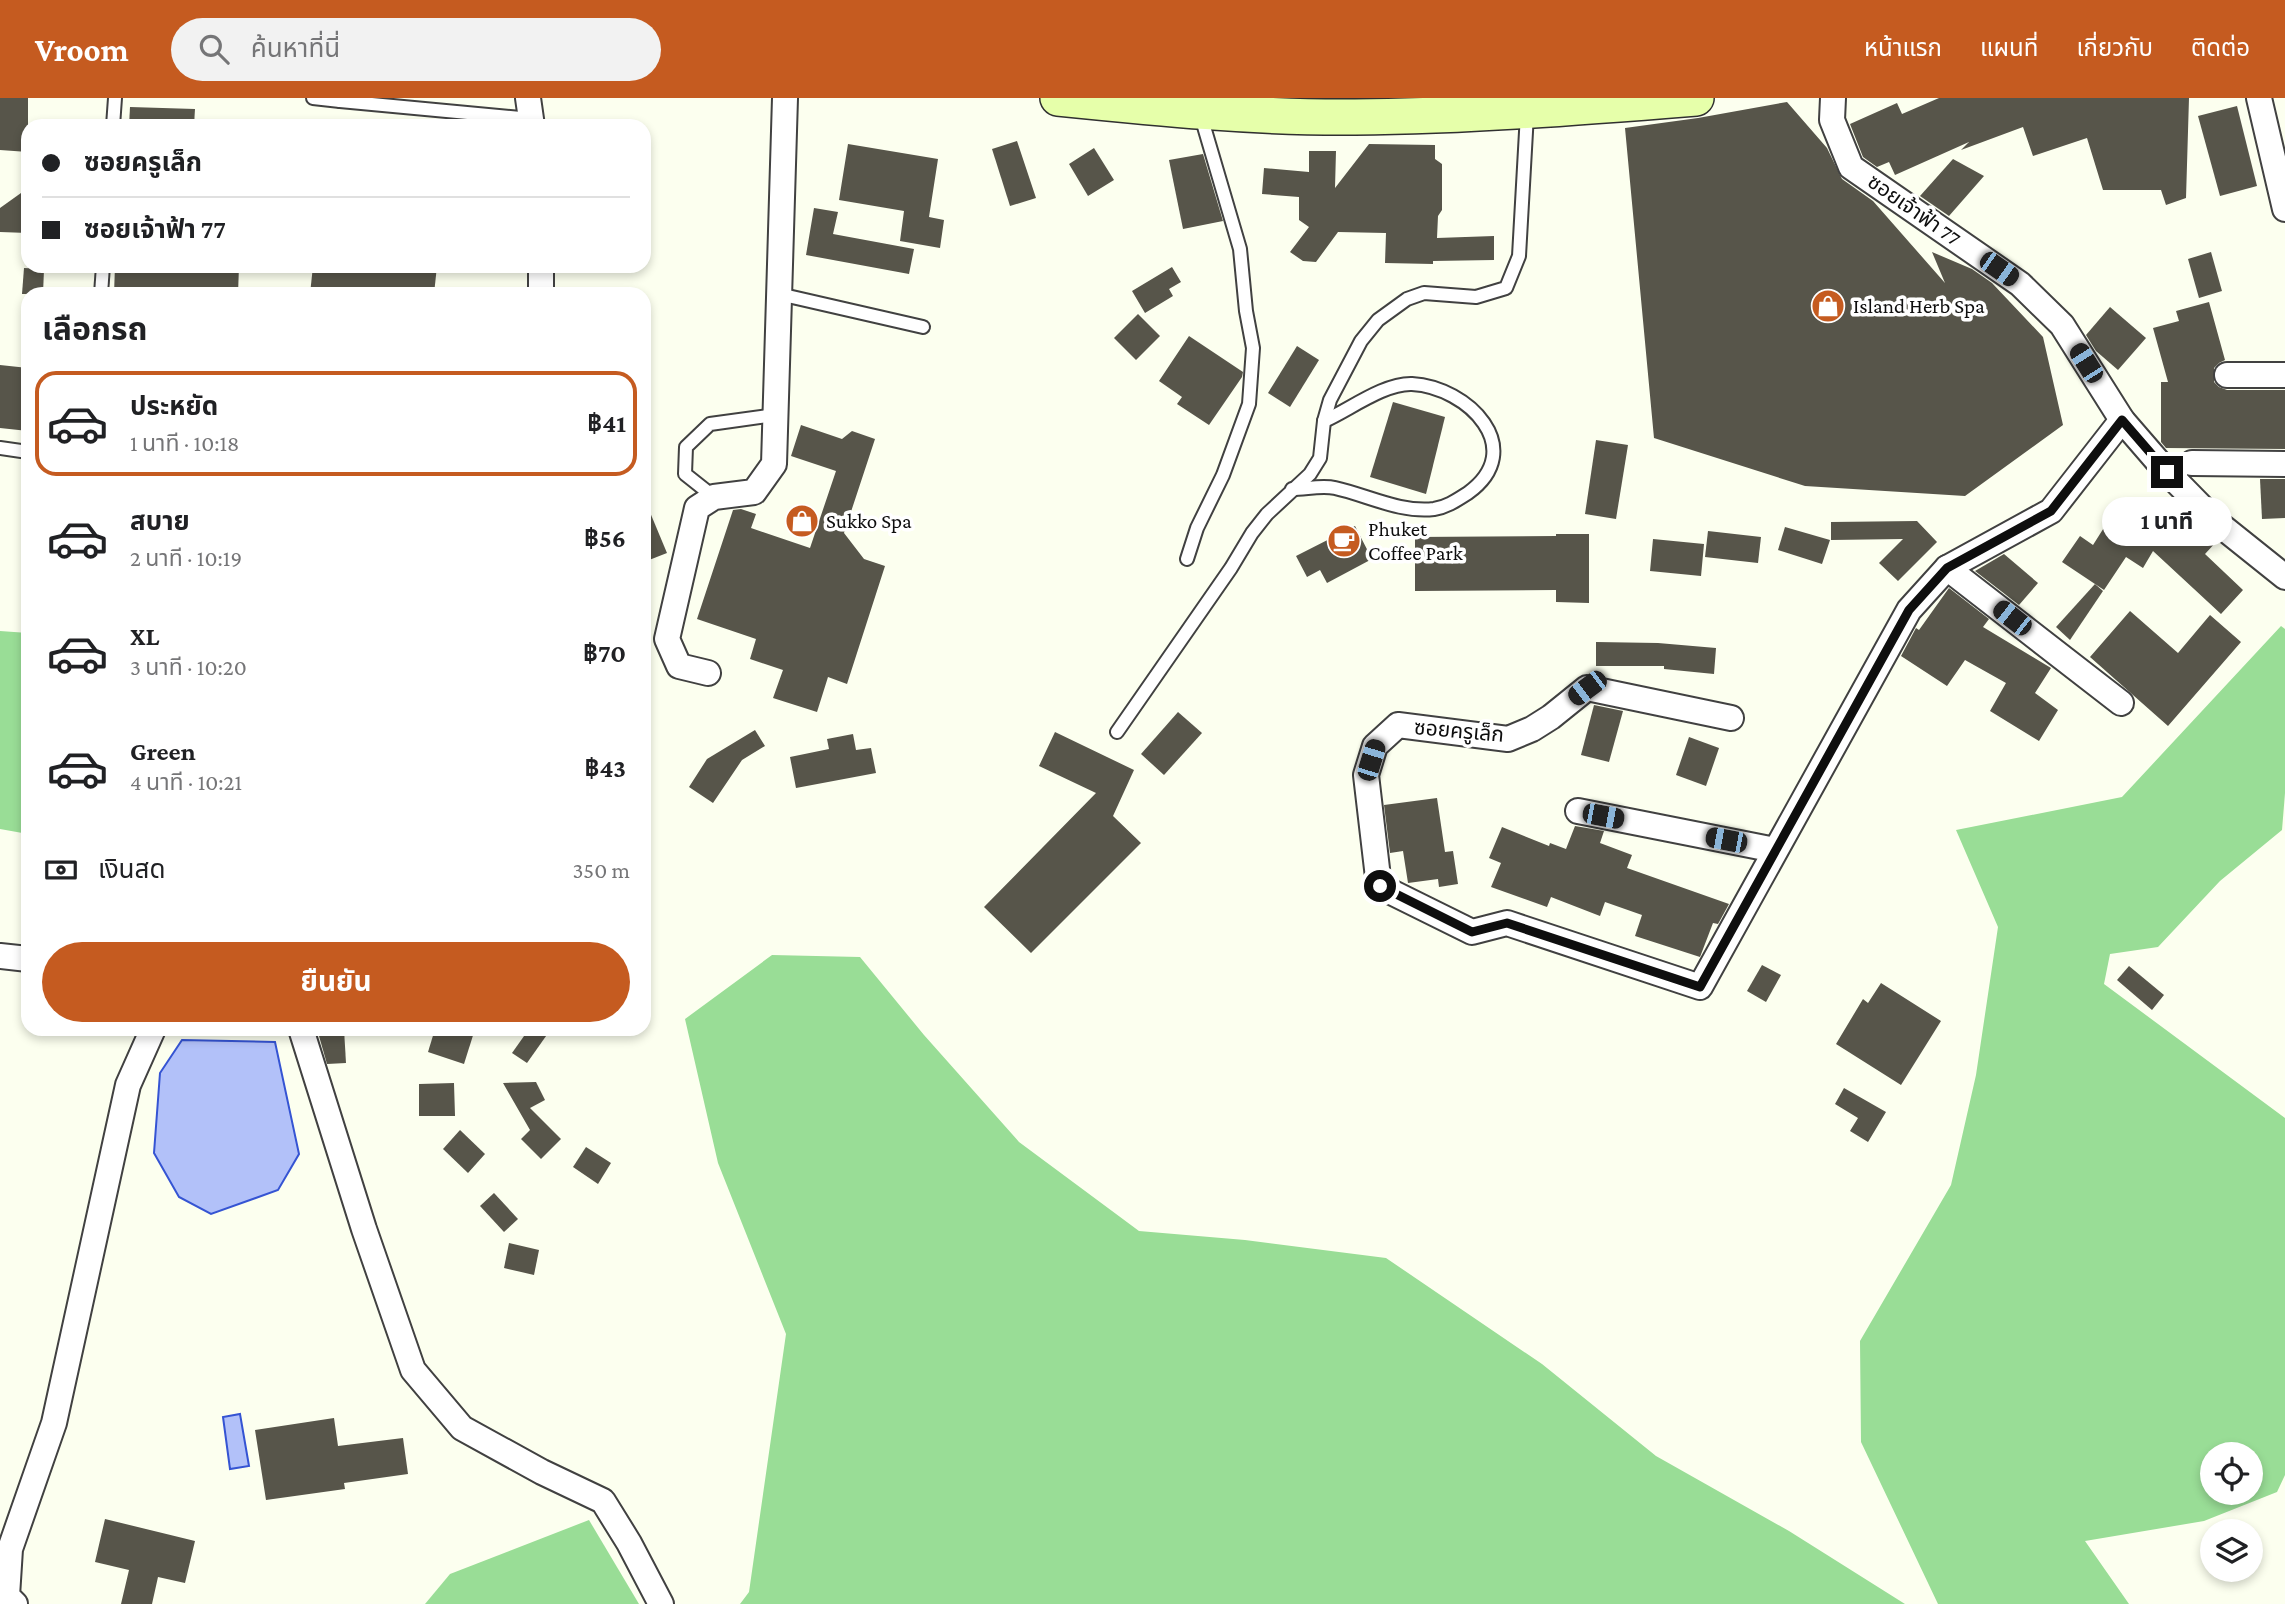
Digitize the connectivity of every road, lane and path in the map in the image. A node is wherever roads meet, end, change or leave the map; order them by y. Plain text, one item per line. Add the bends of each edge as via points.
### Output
1 (115, 98) edge
2 (313, 98) edge
3 (785, 98) edge
4 (1696, 98) edge
5 (1833, 98) edge
6 (2259, 98) edge
7 (341, 99) edge
8 (1073, 99) edge
9 (1652, 100) edge
10 (1527, 110) junction
11 (1200, 113) junction
12 (530, 114) edge
13 (114, 119) edge
14 (2285, 209) edge
15 (779, 294) junction
16 (923, 327) dead end
17 (2227, 375) dead end
18 (2285, 375) edge
19 (775, 415) junction
20 (2122, 420) junction
21 (1324, 421) junction
22 (0, 449) edge
23 (21, 451) edge
24 (2192, 463) dead end
25 (2285, 464) edge
26 (1292, 489) junction
27 (714, 497) junction
28 (1187, 559) dead end
29 (1947, 568) junction
30 (2285, 577) edge
31 (708, 673) dead end
32 (2121, 703) dead end
33 (1731, 718) dead end
34 (1118, 732) dead end
35 (1578, 810) dead end
36 (1775, 850) junction
37 (0, 956) edge
38 (21, 958) edge
39 (150, 1036) edge
40 (303, 1036) edge
41 (15, 1604) edge
42 (660, 1604) edge

1 - 13 lane
2 - 7 lane
3 - 15 street
4 - 9 main road
5 - 20 street, ซอยเจ้าฟ้า 77 via 1832,120 1851,167 2020,284 2062,325
6 - 14 street
7 - 12 lane
8 - 11 main road
9 - 10 main road
10 - 11 main road via 1355,117
10 - 21 lane via 1519,256 1506,288 1476,298 1424,293 1378,320 1361,341
11 - 28 lane via 1240,249 1253,348 1249,404
15 - 16 lane
15 - 19 street
17 - 18 street
19 - 27 street via 774,464 754,492
19 - 27 lane via 710,424 686,447 685,474
20 - 29 street, ซอยครูเล็ก via 2051,511
20 - 30 street, ซอยเจ้าฟ้า 77 via 2215,521
21 - 26 lane via 1320,458
21 - 26 lane via 1390,388 1412,384 1447,392 1465,403 1481,418 1495,447 1491,466 1474,489 1434,509 1388,504 1331,487
22 - 23 lane
24 - 25 street
26 - 34 lane via 1252,533
27 - 31 street via 697,508 667,639 679,666
29 - 32 street
29 - 36 street, ซอยครูเล็ก via 1909,610
33 - 36 street, ซอยครูเล็ก via 1587,688 1551,717 1508,739 1398,726 1375,746 1366,775 1380,886 1472,932 1507,923 1700,987
35 - 36 street
37 - 38 street
39 - 41 street via 128,1085 54,1423 10,1549 7,1596
40 - 42 street via 413,1370 462,1429 603,1501

